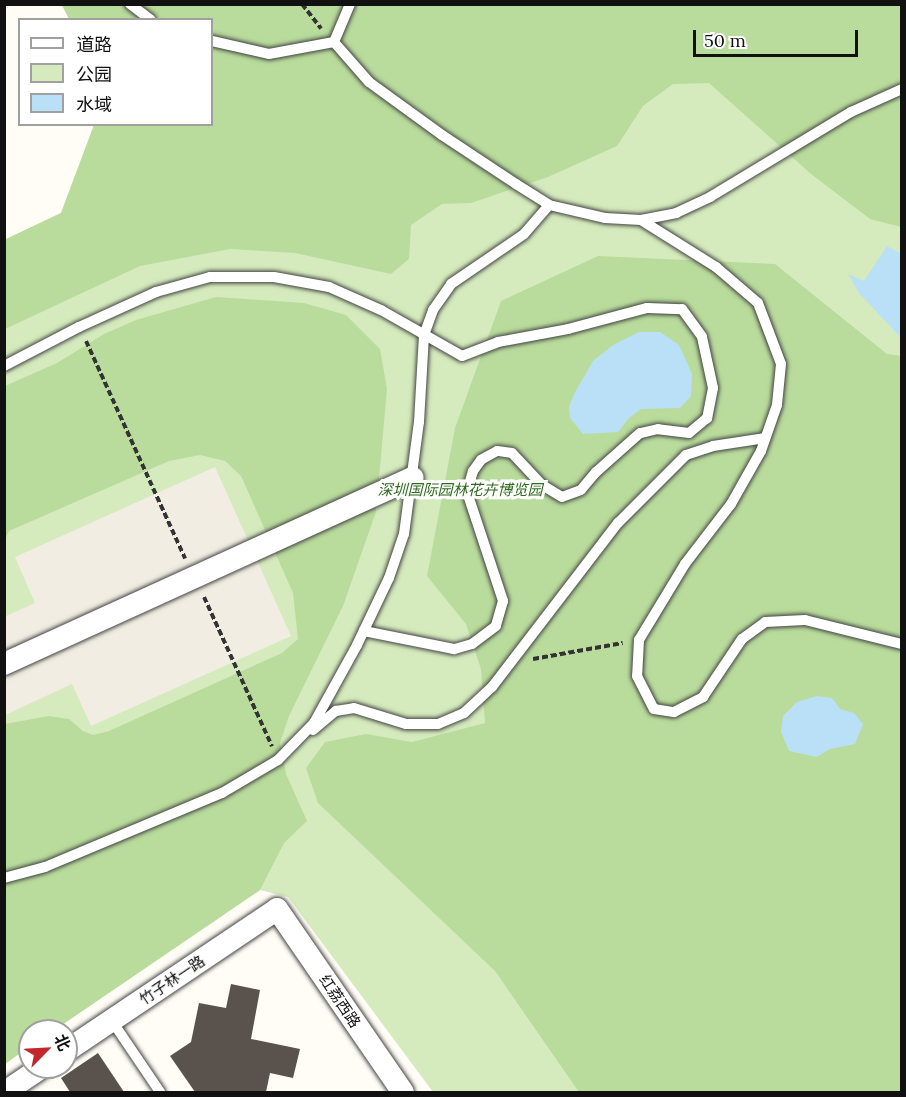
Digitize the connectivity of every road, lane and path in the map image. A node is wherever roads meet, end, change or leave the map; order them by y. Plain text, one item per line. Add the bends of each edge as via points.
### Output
1 (130, 4) edge
2 (302, 4) edge
3 (350, 4) edge
4 (148, 18) edge
5 (213, 41) edge
6 (334, 42) junction
7 (902, 89) edge
8 (549, 205) junction
9 (641, 220) junction
10 (79, 327) junction
11 (424, 335) junction
12 (4, 366) edge
13 (765, 438) junction
14 (413, 478) junction
15 (195, 577) junction
16 (364, 631) junction
17 (639, 640) junction
18 (902, 644) edge
19 (511, 663) junction
20 (4, 664) edge
21 (292, 748) junction
22 (278, 760) junction
23 (4, 878) edge
24 (277, 909) joint
25 (111, 1020) junction
26 (78, 1043) edge
27 (24, 1079) edge
28 (5, 1092) edge
29 (160, 1092) edge
30 (403, 1092) edge

1 - 4 lane
2 - 6 path
3 - 6 lane
5 - 6 lane via 269,54
6 - 8 lane via 369,82
7 - 9 lane via 851,112 710,197 676,213
8 - 9 lane via 605,219
8 - 11 lane via 524,234 451,284 433,310
9 - 13 lane via 716,267 758,303 781,364 777,405
10 - 11 lane via 156,292 210,277 274,277 329,287
10 - 12 lane
10 - 15 path
11 - 14 lane
11 - 16 lane via 462,356 498,342 647,308 682,309 702,337 713,388 707,418 690,433 658,429 640,433 581,490 562,497 542,485 512,453 497,451 481,460 467,492 503,601 496,626 472,644 454,649
13 - 17 lane via 731,504 685,564
13 - 19 lane via 713,446 686,455 618,523
14 - 15 street
14 - 16 lane via 404,534
15 - 20 street
15 - 22 path
16 - 21 lane via 314,723
17 - 18 lane via 637,676 654,709 674,712 702,697 742,639 765,622 805,620
17 - 19 path
19 - 21 lane via 464,713 438,724 406,724 354,708 336,711
21 - 22 lane
22 - 23 lane via 222,793 45,867
24 - 25 street, 竹子林一路
24 - 30 street, 红荔西路
25 - 26 street, 竹子林一路
25 - 29 lane
27 - 28 street

